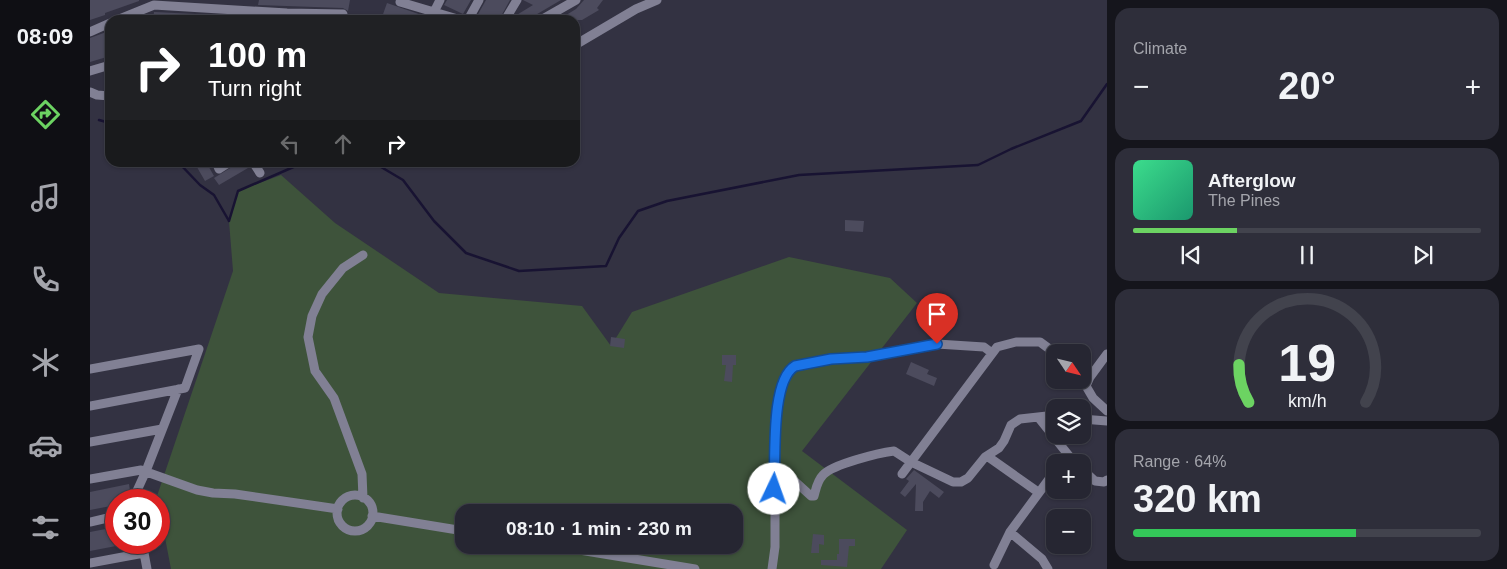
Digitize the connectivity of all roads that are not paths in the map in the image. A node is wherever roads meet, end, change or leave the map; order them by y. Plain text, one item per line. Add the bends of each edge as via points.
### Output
1 (402, 0) edge
2 (440, 0) edge
3 (479, 0) edge
4 (517, 0) edge
5 (576, 0) edge
6 (657, 0) edge
7 (155, 3) edge
8 (434, 12) junction
9 (343, 14) dead end
10 (128, 15) edge
11 (277, 15) edge
12 (315, 15) edge
13 (444, 15) edge
14 (471, 15) edge
15 (509, 15) edge
16 (551, 15) edge
17 (105, 25) edge
18 (90, 32) edge
19 (580, 42) edge
20 (105, 67) edge
21 (90, 71) edge
22 (90, 92) edge
23 (105, 96) edge
24 (256, 167) edge
25 (260, 173) dead end
26 (363, 255) dead end
27 (1046, 346) edge
28 (992, 353) junction
29 (1107, 354) edge
30 (90, 369) edge
31 (1091, 369) edge
32 (178, 389) junction
33 (1088, 389) edge
34 (90, 406) edge
35 (1107, 411) edge
36 (1038, 417) junction
37 (1046, 417) edge
38 (1091, 420) edge
39 (1107, 421) edge
40 (162, 429) junction
41 (90, 442) edge
42 (1068, 454) edge
43 (987, 456) junction
44 (911, 462) junction
45 (775, 468) junction
46 (146, 471) junction
47 (902, 474) dead end
48 (1091, 477) edge
49 (90, 479) edge
50 (1107, 480) edge
51 (1046, 482) edge
52 (138, 489) edge
53 (1038, 492) junction
54 (362, 498) junction
55 (338, 509) junction
56 (372, 516) junction
57 (105, 519) edge
58 (90, 522) edge
59 (455, 530) edge
60 (1010, 532) junction
61 (139, 554) edge
62 (144, 554) edge
63 (604, 554) edge
64 (90, 563) edge
65 (994, 565) dead end
66 (147, 569) edge
67 (695, 569) edge
68 (772, 569) edge
69 (1048, 569) edge

1 - 8 street via 400,2
2 - 8 street
3 - 14 street
4 - 15 street
5 - 16 street
6 - 19 street
7 - 10 street
7 - 11 street
8 - 13 street
9 - 12 street
17 - 18 street
20 - 21 street
22 - 23 street
24 - 25 street
26 - 54 street via 344,268 322,294 312,316 308,337 315,371 334,398 362,474
27 - 28 street via 1040,342 1016,342 997,347
28 - 44 street
28 - 45 street via 984,347 937,344 795,366 783,382 775,421
29 - 31 street
30 - 32 street via 199,349 185,388
32 - 34 street
32 - 40 street
33 - 35 street
36 - 37 street
36 - 42 street
36 - 43 street via 1020,419 1011,424 999,448
38 - 39 street
40 - 41 street
40 - 46 street
43 - 44 street via 961,482 953,482
43 - 53 street
44 - 45 street via 894,451 838,466 824,473 812,496
44 - 47 street
45 - 68 street
46 - 49 street
46 - 52 street
46 - 55 street via 197,490
48 - 50 street via 1095,481
51 - 53 street
53 - 60 street
54 - 55 street via 346,498
54 - 56 street via 369,503
55 - 56 street via 340,523 351,531 365,528
56 - 59 street
57 - 58 street
60 - 65 street
60 - 69 street via 1042,559
61 - 64 street
62 - 66 street
63 - 67 street

